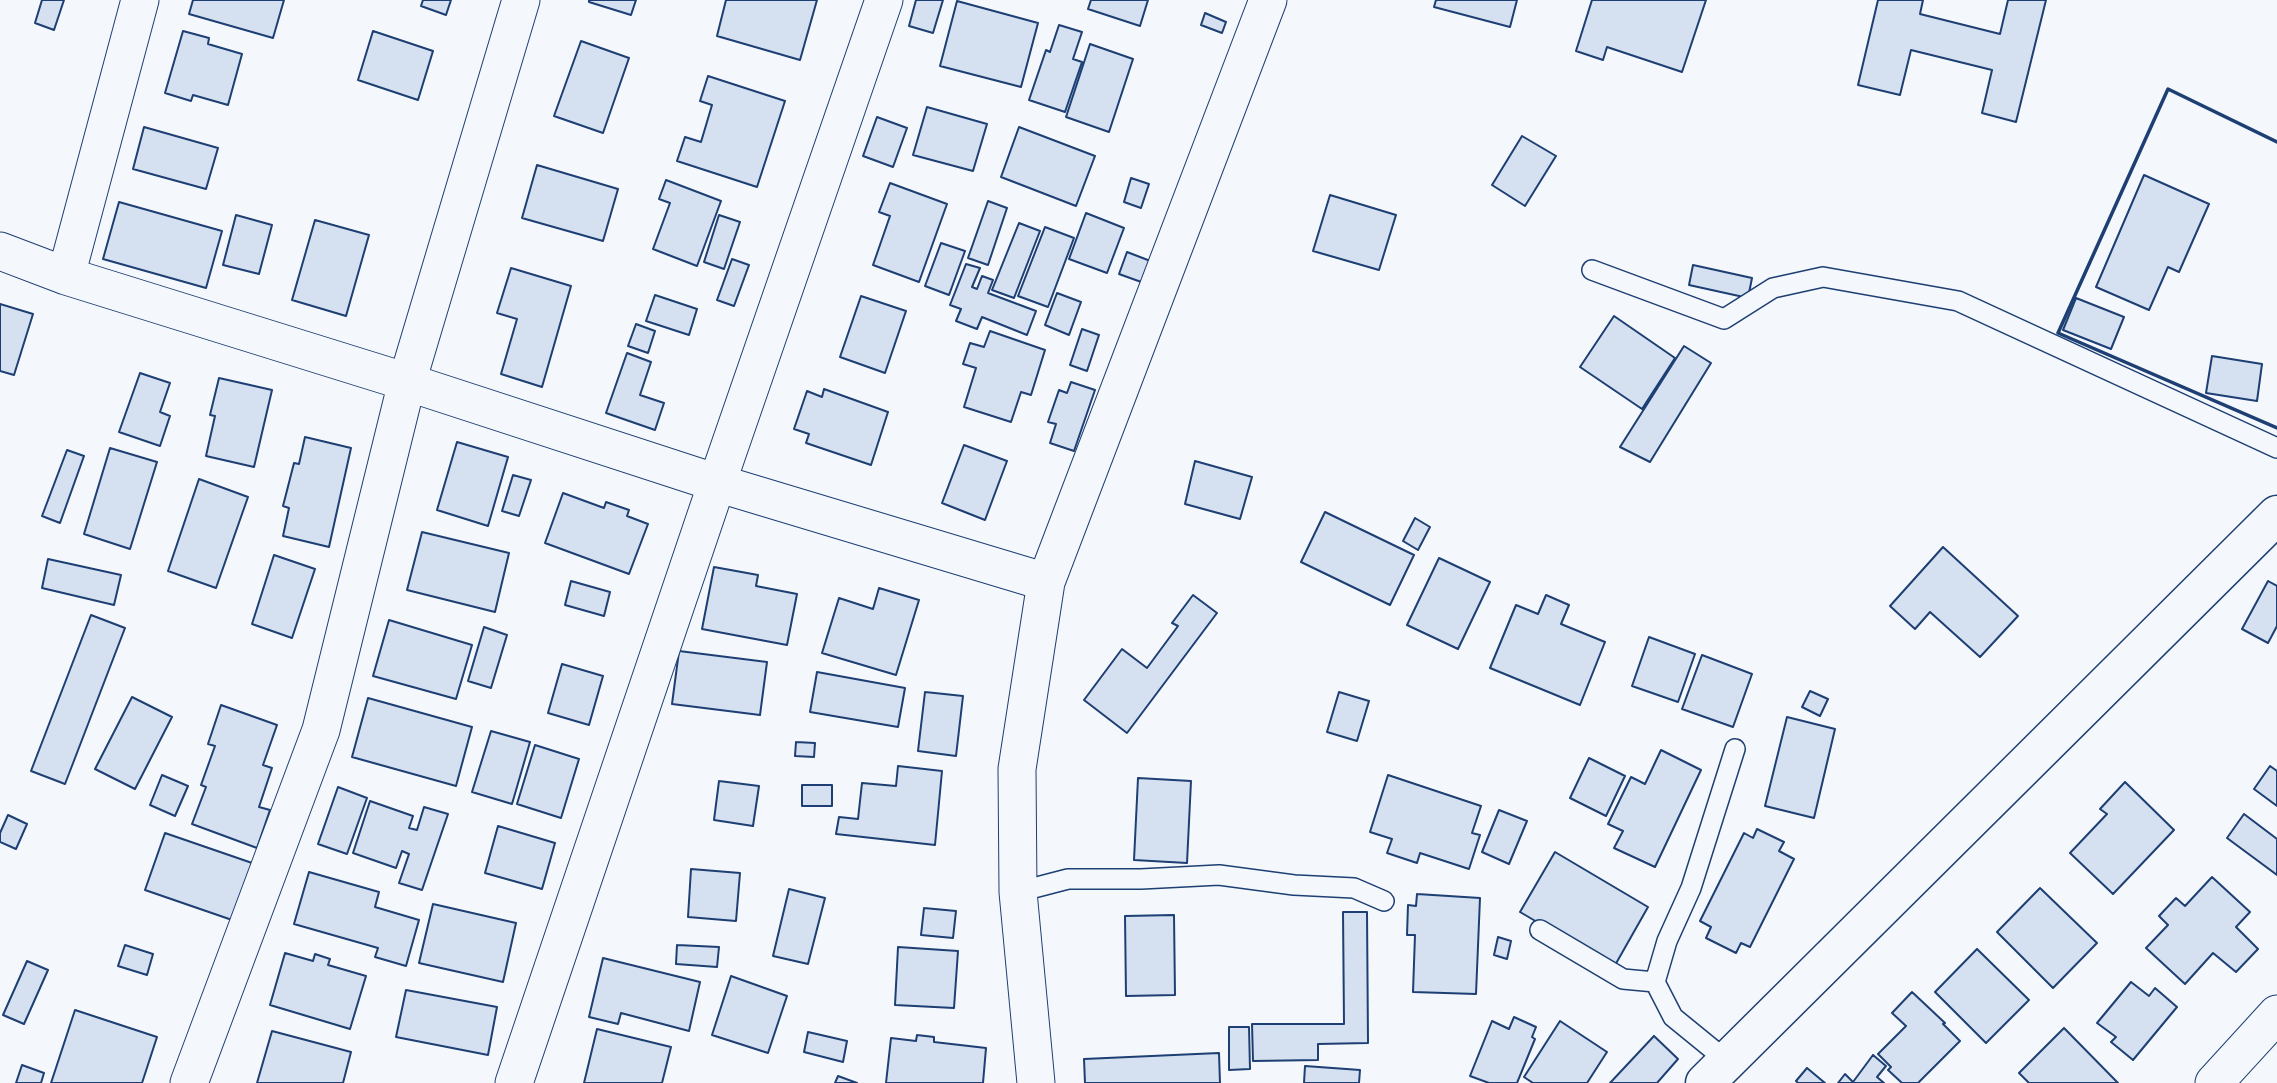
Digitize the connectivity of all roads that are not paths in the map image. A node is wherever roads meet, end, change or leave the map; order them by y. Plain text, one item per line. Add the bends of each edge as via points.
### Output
1 (141, 0) edge
2 (521, 0) edge
3 (884, 0) edge
4 (1268, 0) edge
5 (0, 251) edge
6 (1592, 270) dead end
7 (66, 276) junction
8 (407, 382) junction
9 (2277, 448) edge
10 (717, 483) junction
11 (2277, 515) edge
12 (1046, 582) junction
13 (1735, 749) dead end
14 (1018, 892) junction
15 (1384, 901) dead end
16 (1540, 930) dead end
17 (1655, 982) junction
18 (2277, 1014) edge
19 (1716, 1072) edge
20 (189, 1083) edge
21 (514, 1083) edge
22 (1036, 1083) edge
23 (2214, 1083) edge

1 - 7 street
2 - 8 street
3 - 10 street
4 - 12 street
5 - 7 street
6 - 9 lane via 1724,319 1773,288 1824,277 1958,301
7 - 8 street
8 - 10 street
8 - 20 street via 321,730
10 - 12 street
10 - 21 street
11 - 19 street
12 - 14 street via 1017,769
13 - 17 lane via 1691,888
14 - 15 lane via 1068,878 1219,875 1354,888
14 - 22 street
16 - 17 lane via 1623,979
17 - 19 lane via 1673,1017
18 - 23 street

